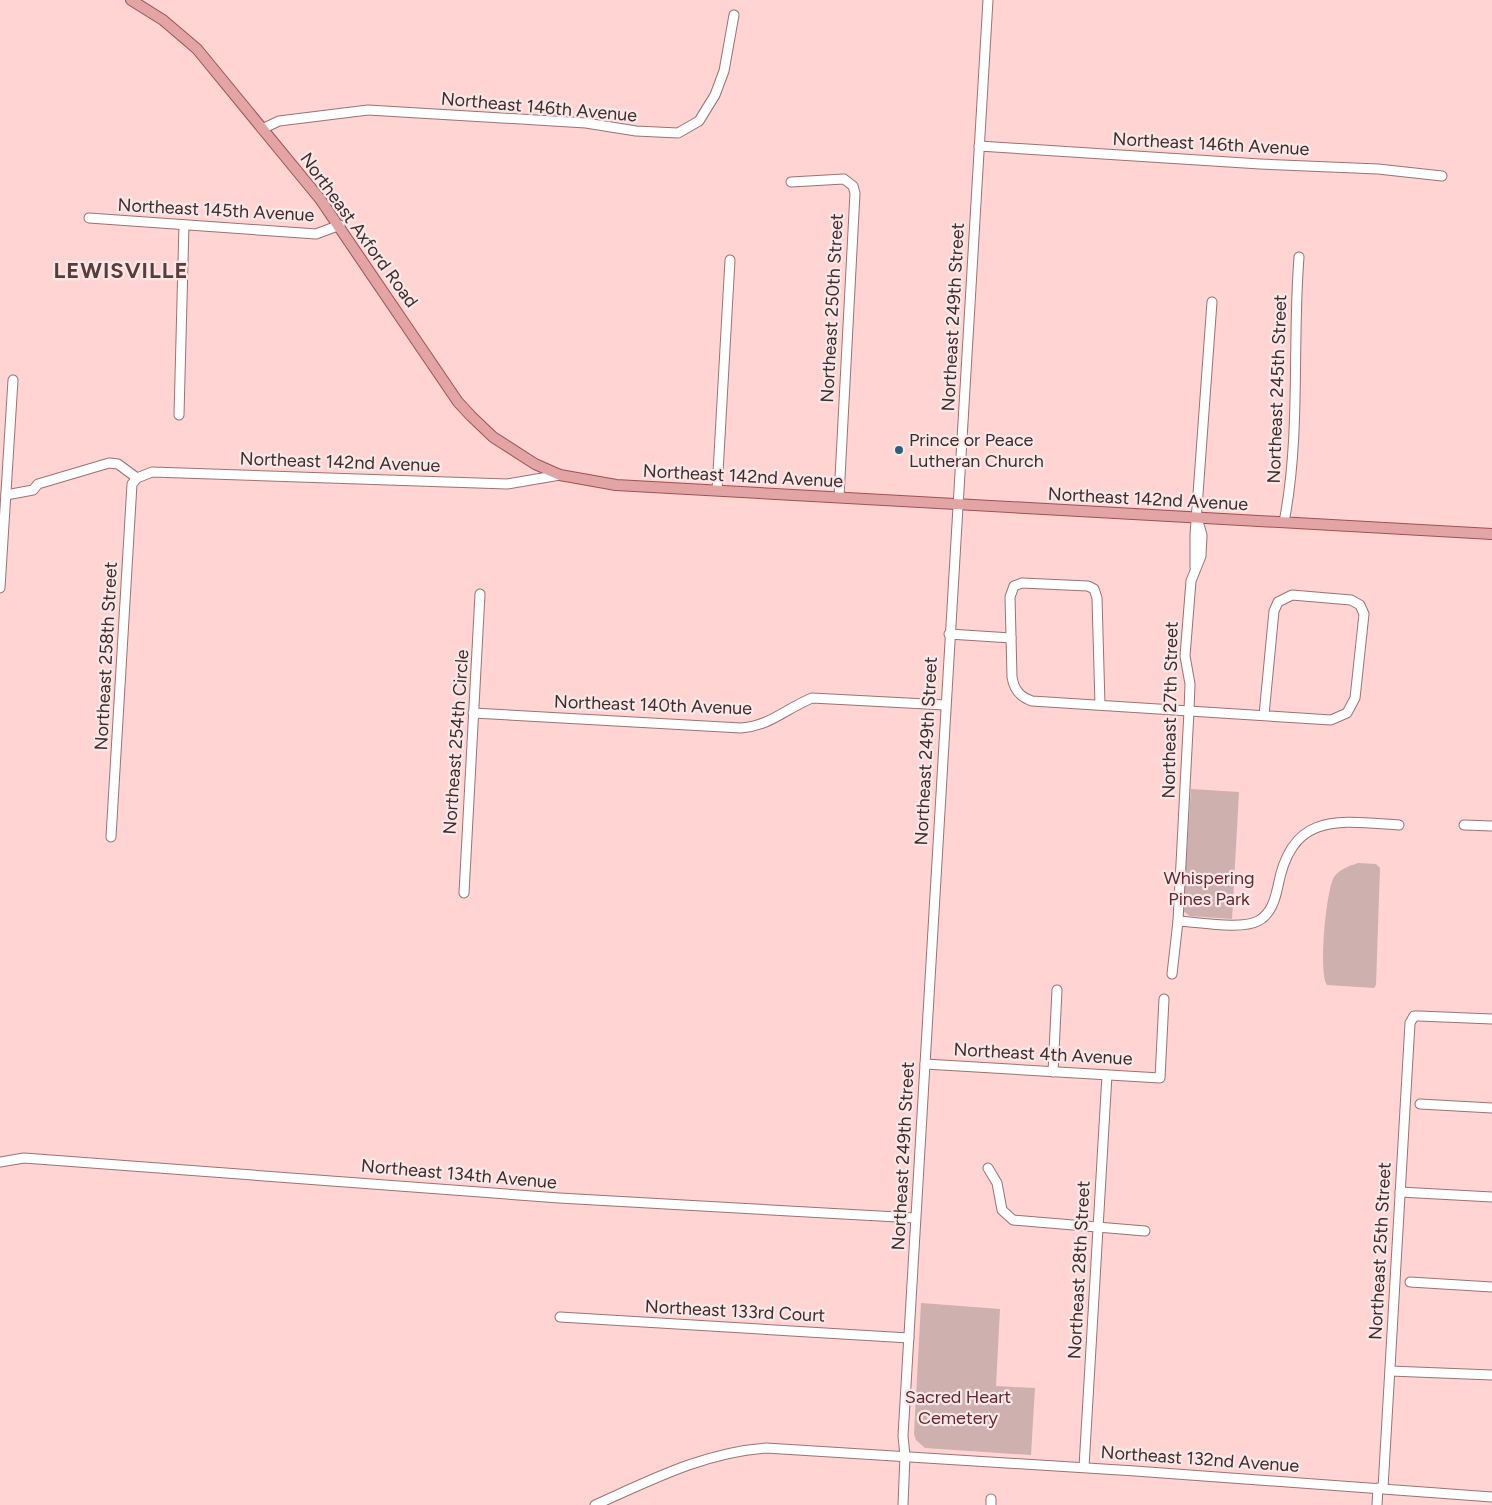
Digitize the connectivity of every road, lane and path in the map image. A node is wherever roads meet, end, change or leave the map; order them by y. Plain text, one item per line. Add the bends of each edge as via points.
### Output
1 (131, 0) edge
2 (988, 0) edge
3 (734, 15) dead end
4 (262, 129) junction
5 (979, 146) junction
6 (1442, 176) dead end
7 (791, 182) dead end
8 (89, 218) dead end
9 (184, 225) junction
10 (340, 226) junction
11 (1299, 257) dead end
12 (730, 260) dead end
13 (1212, 302) dead end
14 (13, 380) dead end
15 (179, 415) dead end
16 (560, 475) junction
17 (137, 478) junction
18 (717, 490) junction
19 (6, 494) junction
20 (839, 496) junction
21 (957, 505) junction
22 (1197, 518) junction
23 (1284, 522) junction
24 (1492, 534) edge
25 (0, 588) edge
26 (480, 594) dead end
27 (949, 634) junction
28 (1011, 638) junction
29 (945, 705) junction
30 (1100, 706) junction
31 (1189, 711) junction
32 (473, 713) junction
33 (1264, 715) junction
34 (1398, 825) dead end
35 (1464, 825) dead end
36 (1492, 826) edge
37 (111, 837) dead end
38 (464, 893) dead end
39 (1178, 921) junction
40 (1172, 974) dead end
41 (1057, 990) dead end
42 (1164, 999) dead end
43 (1492, 1019) edge
44 (925, 1064) junction
45 (1053, 1072) junction
46 (1107, 1075) junction
47 (1420, 1104) dead end
48 (1492, 1108) edge
49 (0, 1162) edge
50 (988, 1168) dead end
51 (1400, 1192) junction
52 (1492, 1197) edge
53 (915, 1218) junction
54 (1098, 1228) junction
55 (1145, 1231) dead end
56 (1410, 1282) dead end
57 (1492, 1287) edge
58 (560, 1317) dead end
59 (909, 1338) junction
60 (1390, 1371) junction
61 (1492, 1375) edge
62 (905, 1456) junction
63 (1084, 1467) junction
64 (1381, 1488) junction
65 (1492, 1498) edge
66 (1477, 1501) edge
67 (595, 1505) edge
68 (903, 1505) edge
69 (1377, 1505) edge

1 - 4 main road, Northeast Axford Road via 186,39
2 - 5 street, Northeast 249th Street
3 - 4 street, Northeast 146th Avenue via 724,71 715,95 699,121 678,133 636,131 586,123 368,110 279,121
4 - 10 main road, Northeast Axford Road
5 - 6 street, Northeast 146th Avenue via 1378,169
5 - 21 street, Northeast 249th Street
7 - 20 street, Northeast 250th Street via 844,179 853,186 855,193
8 - 9 street, Northeast 145th Avenue
9 - 10 street, Northeast 145th Avenue via 316,234
9 - 15 street
10 - 16 main road, Northeast Axford Road via 458,402 493,437 517,455
11 - 23 street, Northeast 245th Street via 1295,426
12 - 18 street
13 - 22 street, Northeast 27th Street
14 - 19 street
16 - 17 street, Northeast 142nd Avenue via 507,484 152,472
16 - 18 main road, Northeast 142nd Avenue via 616,485
17 - 19 street via 118,464 109,463 38,484 32,490
17 - 37 street, Northeast 258th Street via 132,484
18 - 20 main road, Northeast 142nd Avenue
19 - 25 street
20 - 21 main road, Northeast 142nd Avenue
21 - 22 main road, Northeast 142nd Avenue
21 - 27 street, Northeast 249th Street
22 - 23 main road, Northeast 142nd Avenue
22 - 31 street, Northeast 27th Street via 1185,656 1190,684
23 - 24 main road, Northeast 142nd Avenue
26 - 32 street, Northeast 254th Circle
27 - 28 street
27 - 29 street, Northeast 249th Street
28 - 30 street via 1013,684 1020,695 1032,702
28 - 30 street via 1011,589 1022,583 1094,589 1097,594
29 - 32 street, Northeast 140th Avenue via 812,698 770,722 741,728
29 - 44 street, Northeast 249th Street
30 - 31 street
31 - 33 street
31 - 39 street, Northeast 27th Street
32 - 38 street, Northeast 254th Circle
33 - 33 street via 1274,611 1282,598 1292,595 1331,598 1351,600 1360,605 1364,614 1355,698 1347,713 1331,720
34 - 39 street via 1336,821 1305,834 1286,855 1272,906 1258,921 1237,925
35 - 36 street
39 - 40 street, Northeast 27th Street
41 - 45 street
42 - 46 street, Northeast 4th Avenue via 1160,1078
43 - 51 street, Northeast 25th Street via 1414,1016 1410,1022
44 - 45 street, Northeast 4th Avenue
44 - 53 street, Northeast 249th Street
45 - 46 street, Northeast 4th Avenue
46 - 54 street, Northeast 28th Street
47 - 48 street
49 - 53 street, Northeast 134th Avenue via 24,1158 559,1198
50 - 54 street via 997,1183 1002,1210 1010,1219
51 - 52 street
51 - 60 street, Northeast 25th Street
53 - 59 street, Northeast 249th Street
54 - 55 street
54 - 63 street, Northeast 28th Street
56 - 57 street
58 - 59 street, Northeast 133rd Court
59 - 62 street, Northeast 249th Street via 903,1436
60 - 61 street
60 - 64 street, Northeast 25th Street
62 - 63 street, Northeast 132nd Avenue
62 - 67 street, Northeast 132nd Avenue via 777,1448 740,1450 700,1460
62 - 68 street, Northeast 249th Street
63 - 64 street, Northeast 132nd Avenue
64 - 66 street, Northeast 132nd Avenue
64 - 69 street, Northeast 25th Street
65 - 66 street, Northeast 132nd Avenue

